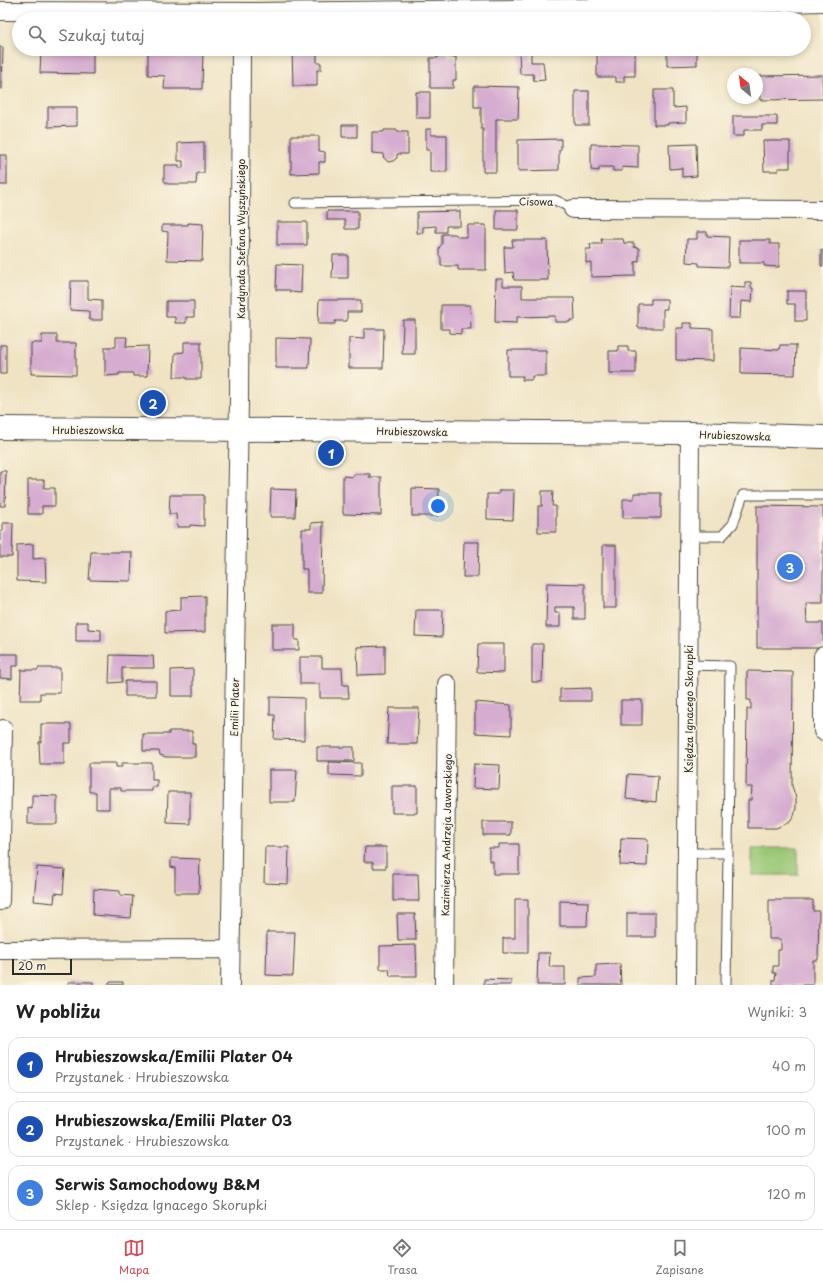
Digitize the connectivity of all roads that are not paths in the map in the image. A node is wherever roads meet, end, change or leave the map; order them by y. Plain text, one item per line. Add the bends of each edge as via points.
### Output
1 (823, 2) edge
2 (598, 4) edge
3 (241, 10) edge
4 (0, 11) edge
5 (241, 56) edge
6 (295, 202) dead end
7 (573, 209) joint
8 (823, 210) edge
9 (0, 428) edge
10 (238, 429) junction
11 (690, 433) junction
12 (823, 437) edge
13 (823, 495) edge
14 (689, 536) junction
15 (823, 656) edge
16 (688, 665) junction
17 (447, 684) dead end
18 (3, 729) dead end
19 (823, 731) edge
20 (687, 853) junction
21 (728, 854) junction
22 (0, 901) edge
23 (230, 949) junction
24 (0, 950) edge
25 (230, 985) edge
26 (444, 985) edge
27 (686, 985) edge
28 (726, 985) edge

1 - 2 street
2 - 3 street
3 - 4 street
5 - 10 street, Kardynała Stefana Wyszyńskiego
6 - 7 lane, Cisowa via 556,200
7 - 8 street, Cisowa
9 - 10 main road, Hrubieszowska
10 - 11 main road, Hrubieszowska
10 - 23 street, Emilii Plater
11 - 12 main road, Hrubieszowska
11 - 14 street, Księdza Ignacego Skorupki
13 - 14 lane via 743,495 733,524 722,536
14 - 16 street, Księdza Ignacego Skorupki
15 - 19 street
16 - 20 street, Księdza Ignacego Skorupki
16 - 21 lane via 730,666
17 - 26 street, Kazimierza Andrzeja Jaworskiego
18 - 22 street
20 - 21 lane
20 - 27 street, Księdza Ignacego Skorupki
21 - 28 lane
23 - 24 street
23 - 25 street, Emilii Plater

